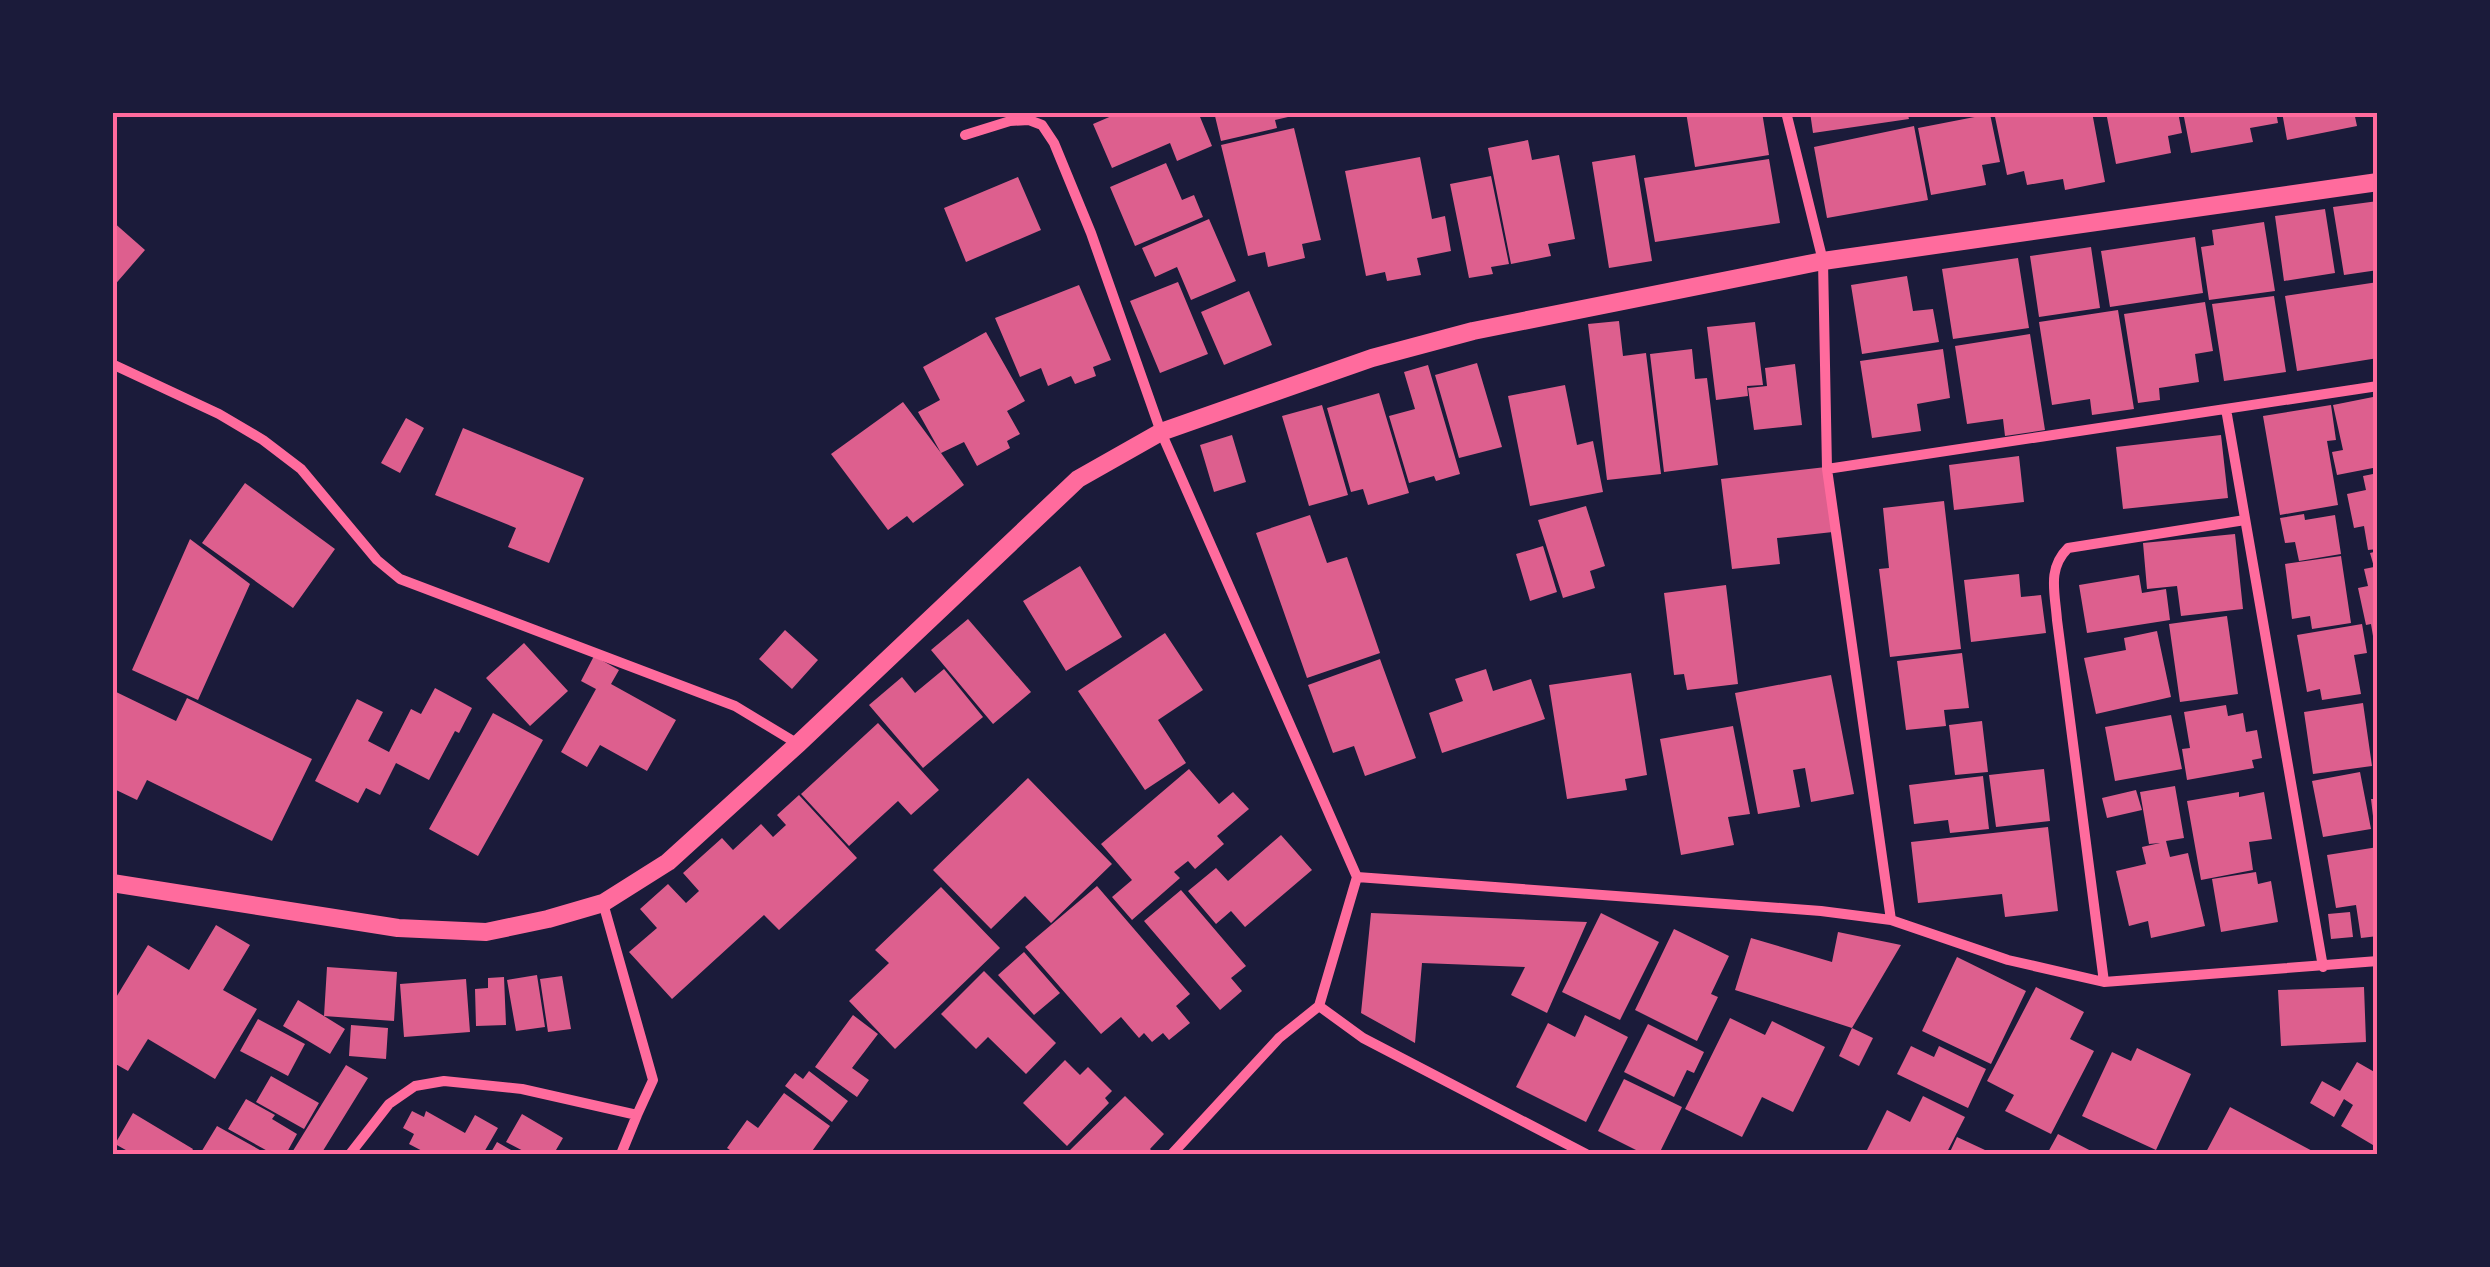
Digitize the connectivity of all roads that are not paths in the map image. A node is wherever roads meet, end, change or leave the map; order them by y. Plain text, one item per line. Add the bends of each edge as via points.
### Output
1 (1786, 112) edge
2 (965, 135) dead end
3 (2378, 182) edge
4 (1823, 262) junction
5 (112, 364) edge
6 (2378, 386) edge
7 (2226, 409) junction
8 (1161, 432) junction
9 (1827, 469) junction
10 (2245, 520) junction
11 (798, 744) junction
12 (1357, 877) junction
13 (112, 883) edge
14 (603, 903) junction
15 (1891, 920) junction
16 (2378, 961) edge
17 (2323, 967) junction
18 (2104, 982) junction
19 (1319, 1006) junction
20 (637, 1115) junction
21 (350, 1154) edge
22 (620, 1154) edge
23 (1172, 1154) edge
24 (1586, 1154) edge

1 - 4 street
2 - 8 street via 1029,120 1042,125 1054,143
3 - 4 street
4 - 8 street via 1473,331 1372,358
4 - 9 street
5 - 11 street via 263,440 301,470 400,580 735,706
6 - 7 street
7 - 9 street
7 - 10 street
8 - 11 street via 1078,479
8 - 12 street
9 - 15 street
10 - 17 street
10 - 18 street via 2068,548 2057,558 2057,620
11 - 14 street via 668,862
12 - 15 street
12 - 19 street
13 - 14 street via 433,930 486,932
14 - 20 street via 653,1080
15 - 18 street via 2008,960
16 - 17 street
17 - 18 street
19 - 23 street via 1279,1038
19 - 24 street via 1363,1038
20 - 21 street via 522,1089 444,1081 414,1086 389,1104
20 - 22 street

